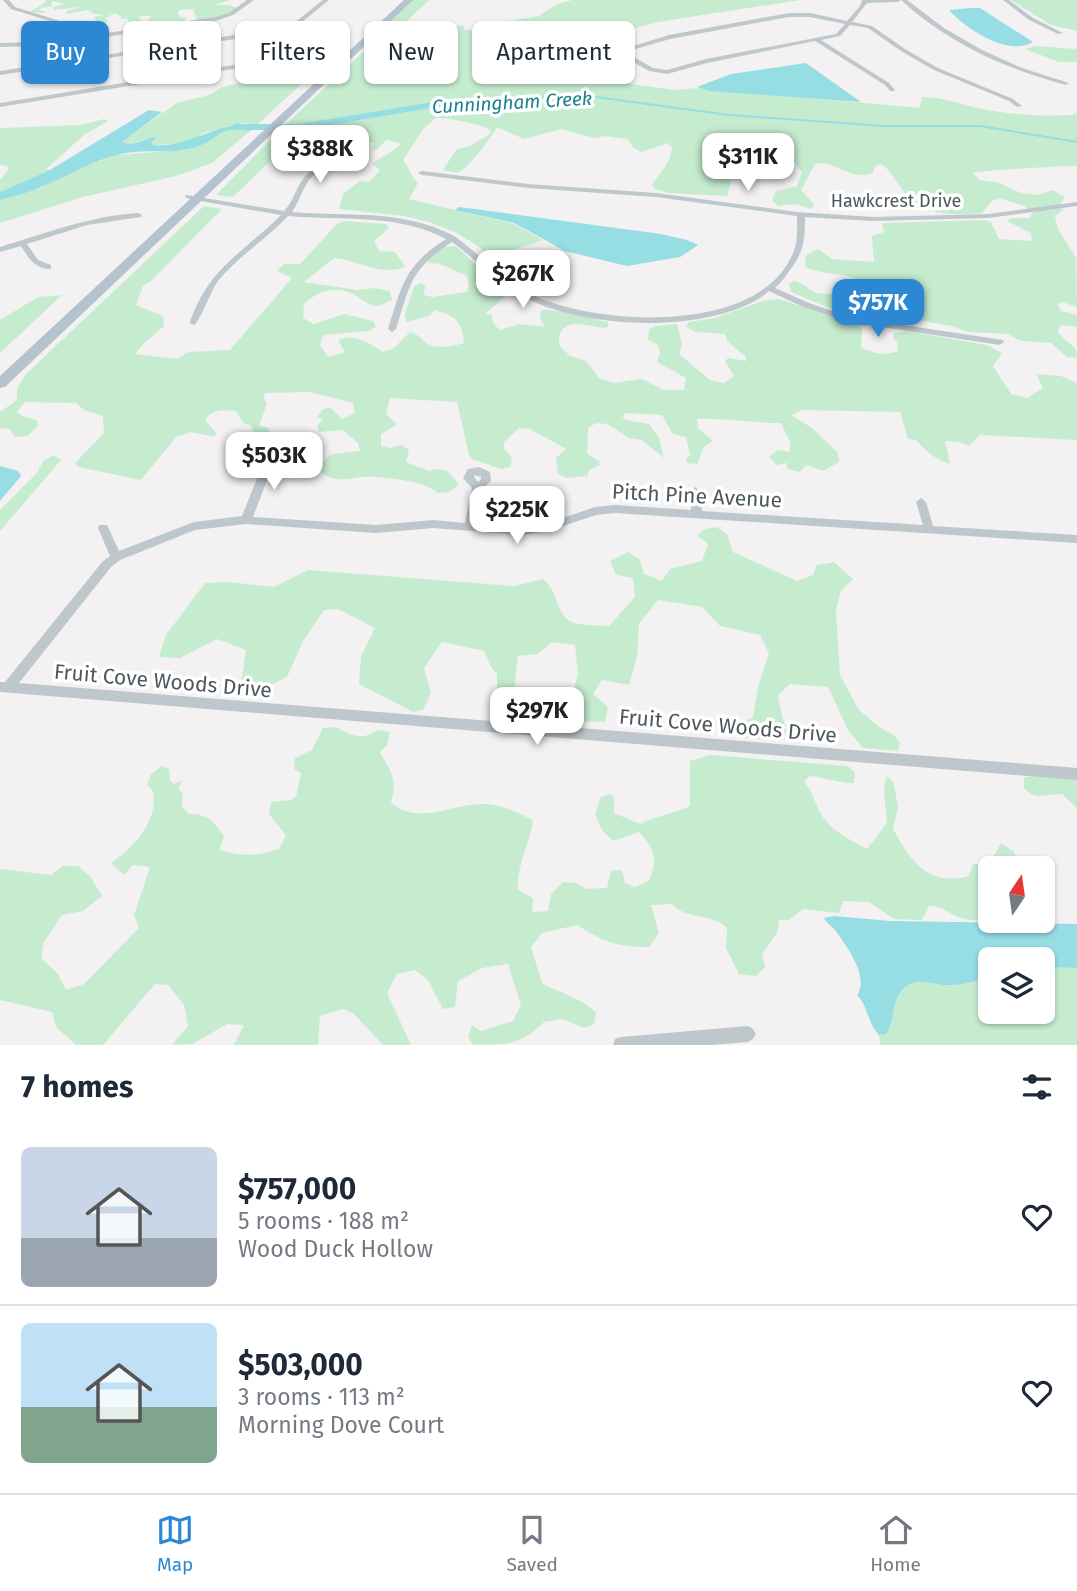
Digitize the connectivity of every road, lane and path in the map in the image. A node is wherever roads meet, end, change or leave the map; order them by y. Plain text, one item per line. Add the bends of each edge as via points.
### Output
1 (251, 0) edge
2 (326, 0) edge
3 (400, 0) edge
4 (409, 0) edge
5 (865, 0) edge
6 (898, 0) edge
7 (904, 0) edge
8 (1006, 0) edge
9 (7, 3) edge
10 (0, 7) edge
11 (58, 21) edge
12 (850, 22) junction
13 (1060, 33) dead end
14 (109, 35) edge
15 (221, 40) edge
16 (817, 40) junction
17 (21, 44) edge
18 (0, 46) edge
19 (635, 46) edge
20 (350, 52) edge
21 (350, 52) edge
22 (123, 55) edge
23 (635, 61) edge
24 (0, 73) edge
25 (1066, 83) dead end
26 (131, 84) edge
27 (316, 84) edge
28 (892, 90) dead end
29 (0, 105) edge
30 (1019, 106) dead end
31 (361, 158) dead end
32 (422, 173) dead end
33 (193, 197) junction
34 (1077, 204) edge
35 (286, 213) junction
36 (138, 215) dead end
37 (801, 215) junction
38 (453, 238) junction
39 (23, 243) junction
40 (0, 250) edge
41 (48, 267) dead end
42 (769, 288) junction
43 (194, 322) dead end
44 (392, 330) dead end
45 (1000, 342) dead end
46 (0, 371) edge
47 (0, 384) edge
48 (273, 451) dead end
49 (477, 488) dead end
50 (695, 491) dead end
51 (921, 502) dead end
52 (697, 514) junction
53 (246, 520) junction
54 (470, 526) junction
55 (103, 528) dead end
56 (929, 529) junction
57 (1077, 539) edge
58 (117, 557) junction
59 (4, 688) edge
60 (1077, 774) edge
61 (748, 1034) dead end
62 (621, 1045) edge

1 - 14 street via 222,18
2 - 15 street via 287,29
3 - 20 main road
4 - 21 main road
5 - 6 street
5 - 12 street
7 - 25 street via 931,24 975,50
8 - 13 street
9 - 10 street
9 - 11 street
12 - 16 street via 838,35
12 - 19 street via 789,15
12 - 30 street via 870,27 936,69
16 - 23 street via 664,72 651,71
16 - 28 street
17 - 18 street
22 - 24 street
26 - 29 street
27 - 33 main road
31 - 35 street via 331,164 310,175
32 - 37 street, Hawkcrest Drive via 656,195
33 - 35 street
33 - 46 main road
33 - 47 main road
34 - 37 street, Hawkcrest Drive via 929,219
35 - 38 street via 404,222
35 - 43 street via 218,277
36 - 39 street via 118,215
37 - 42 street via 796,257
38 - 42 street via 525,295 597,317 635,321 690,318 731,307
38 - 44 street via 413,268
39 - 40 street
39 - 41 street via 35,262
42 - 45 street via 849,319
48 - 53 street
49 - 54 street
50 - 52 street
51 - 56 street
52 - 54 street, Pitch Pine Avenue via 605,509 534,530
52 - 56 street, Pitch Pine Avenue
53 - 54 street, Pitch Pine Avenue via 376,529
53 - 58 street, Pitch Pine Avenue via 194,526
55 - 58 street
56 - 57 street, Pitch Pine Avenue
58 - 59 street, Pitch Pine Avenue
59 - 60 street, Fruit Cove Woods Drive
61 - 62 street

